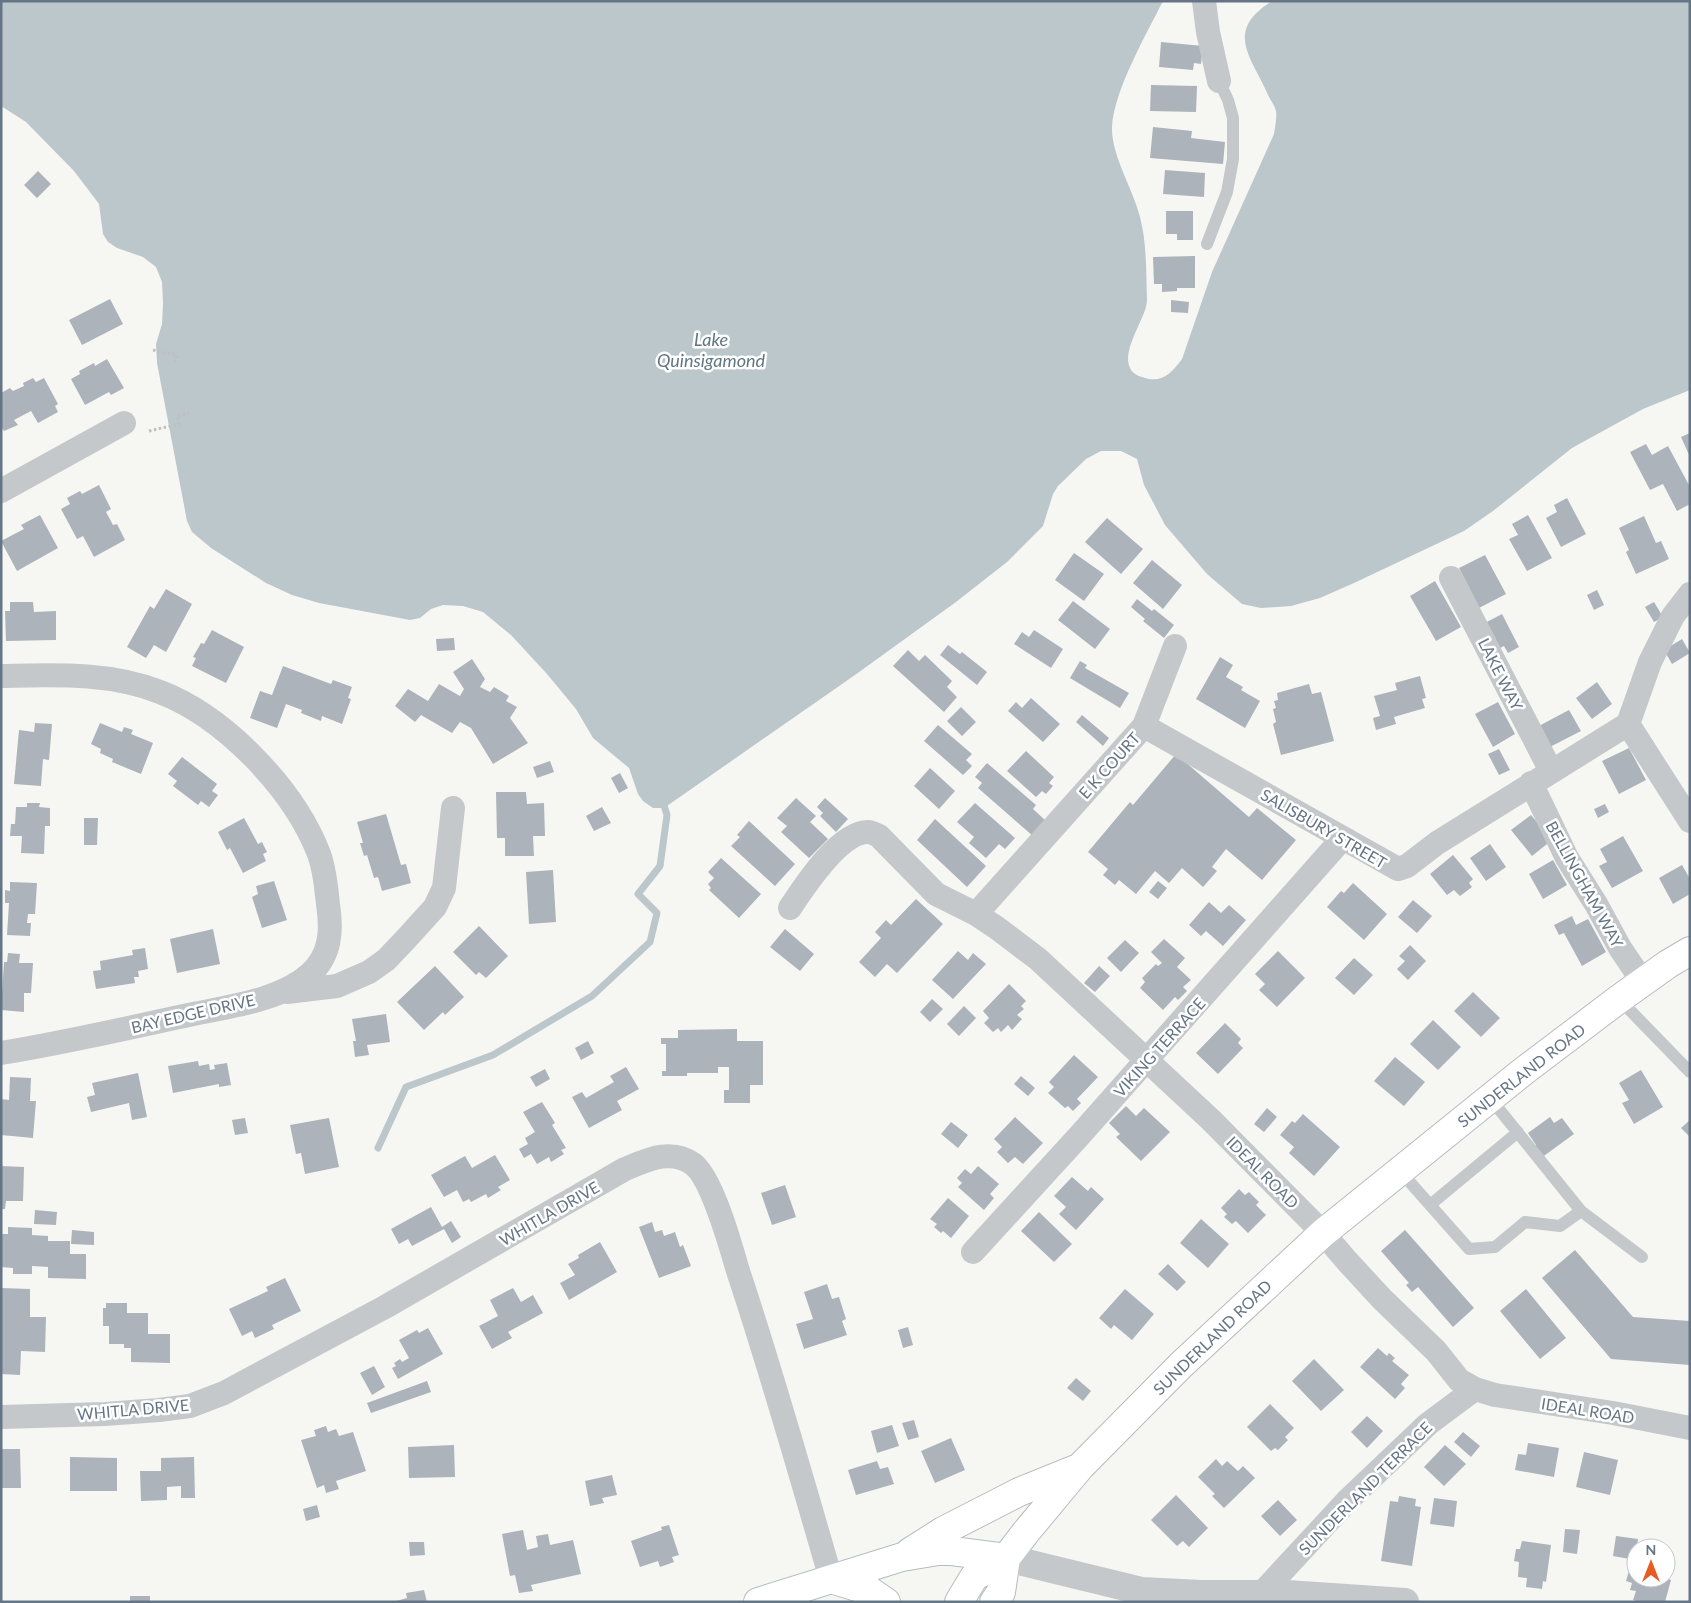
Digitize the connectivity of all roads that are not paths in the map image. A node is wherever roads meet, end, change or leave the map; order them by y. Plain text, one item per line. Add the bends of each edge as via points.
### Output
1 (1204, 1) edge
2 (1219, 81) joint
3 (1207, 244) dead end
4 (124, 424) dead end
5 (1, 491) edge
6 (1451, 578) dead end
7 (1690, 594) edge
8 (1176, 646) dead end
9 (1, 676) edge
10 (1628, 724) junction
11 (1144, 726) junction
12 (1541, 777) junction
13 (453, 808) dead end
14 (1690, 822) edge
15 (1342, 839) junction
16 (790, 908) dead end
17 (976, 914) junction
18 (1690, 951) edge
19 (1643, 982) junction
20 (273, 994) junction
21 (1620, 999) junction
22 (1, 1052) edge
23 (1146, 1061) junction
24 (1690, 1072) edge
25 (1490, 1098) junction
26 (1518, 1132) junction
27 (1400, 1171) junction
28 (1430, 1206) junction
29 (1581, 1211) junction
30 (1324, 1233) junction
31 (973, 1252) dead end
32 (1642, 1257) dead end
33 (1474, 1389) junction
34 (1, 1417) edge
35 (1690, 1428) edge
36 (1080, 1467) junction
37 (902, 1557) junction
38 (1006, 1558) junction
39 (831, 1579) junction
40 (1260, 1594) junction
41 (758, 1602) edge
42 (886, 1602) edge
43 (959, 1602) edge
44 (994, 1602) edge
45 (1405, 1602) edge

1 - 2 street
2 - 3 lane via 1233,118 1233,159 1227,192
4 - 5 street
6 - 12 street, LAKE WAY
7 - 10 street via 1673,616 1650,662
8 - 11 street, E K COURT
9 - 20 street, BAY EDGE DRIVE via 101,677 136,683 162,692 210,719 268,774 306,826 319,855 331,922 330,938 319,965 295,986
10 - 12 street, SALISBURY STREET
10 - 14 street
11 - 15 street, SALISBURY STREET
11 - 17 street, E K COURT
12 - 15 street, SALISBURY STREET via 1398,869
12 - 19 street, BELLINGHAM WAY via 1567,858
13 - 20 street via 444,888 435,906 386,960 369,972 337,986
15 - 23 street, VIKING TERRACE
16 - 17 street, IDEAL ROAD via 823,861 843,843 869,832 879,836 936,894
17 - 23 street, IDEAL ROAD via 1038,959
18 - 19 main road, SUNDERLAND ROAD
19 - 21 main road, SUNDERLAND ROAD
20 - 22 street, BAY EDGE DRIVE via 242,1005 76,1040
21 - 24 lane
21 - 25 main road, SUNDERLAND ROAD
23 - 30 street, IDEAL ROAD via 1211,1120
23 - 31 street, VIKING TERRACE
25 - 26 lane
25 - 27 main road, SUNDERLAND ROAD
26 - 28 lane
26 - 29 lane
27 - 28 lane
27 - 30 main road, SUNDERLAND ROAD
28 - 29 lane via 1469,1249 1495,1246 1525,1222 1560,1226
29 - 32 lane
30 - 33 street, IDEAL ROAD via 1382,1299 1436,1351 1459,1380
30 - 36 main road, SUNDERLAND ROAD via 1188,1358
33 - 35 street, IDEAL ROAD
33 - 40 street, SUNDERLAND TERRACE via 1428,1424 1348,1500
34 - 39 street, WHITLA DRIVE via 159,1410 190,1406 216,1397 384,1307 625,1169 651,1158 681,1157 701,1174 724,1227
36 - 37 main road via 1018,1492 943,1531
36 - 38 main road, SUNDERLAND ROAD
37 - 38 main road via 952,1551
37 - 39 main road
38 - 40 street via 1142,1591
38 - 43 main road via 974,1578
38 - 44 main road via 1001,1592
39 - 41 main road
39 - 42 main road via 870,1591
40 - 45 street

